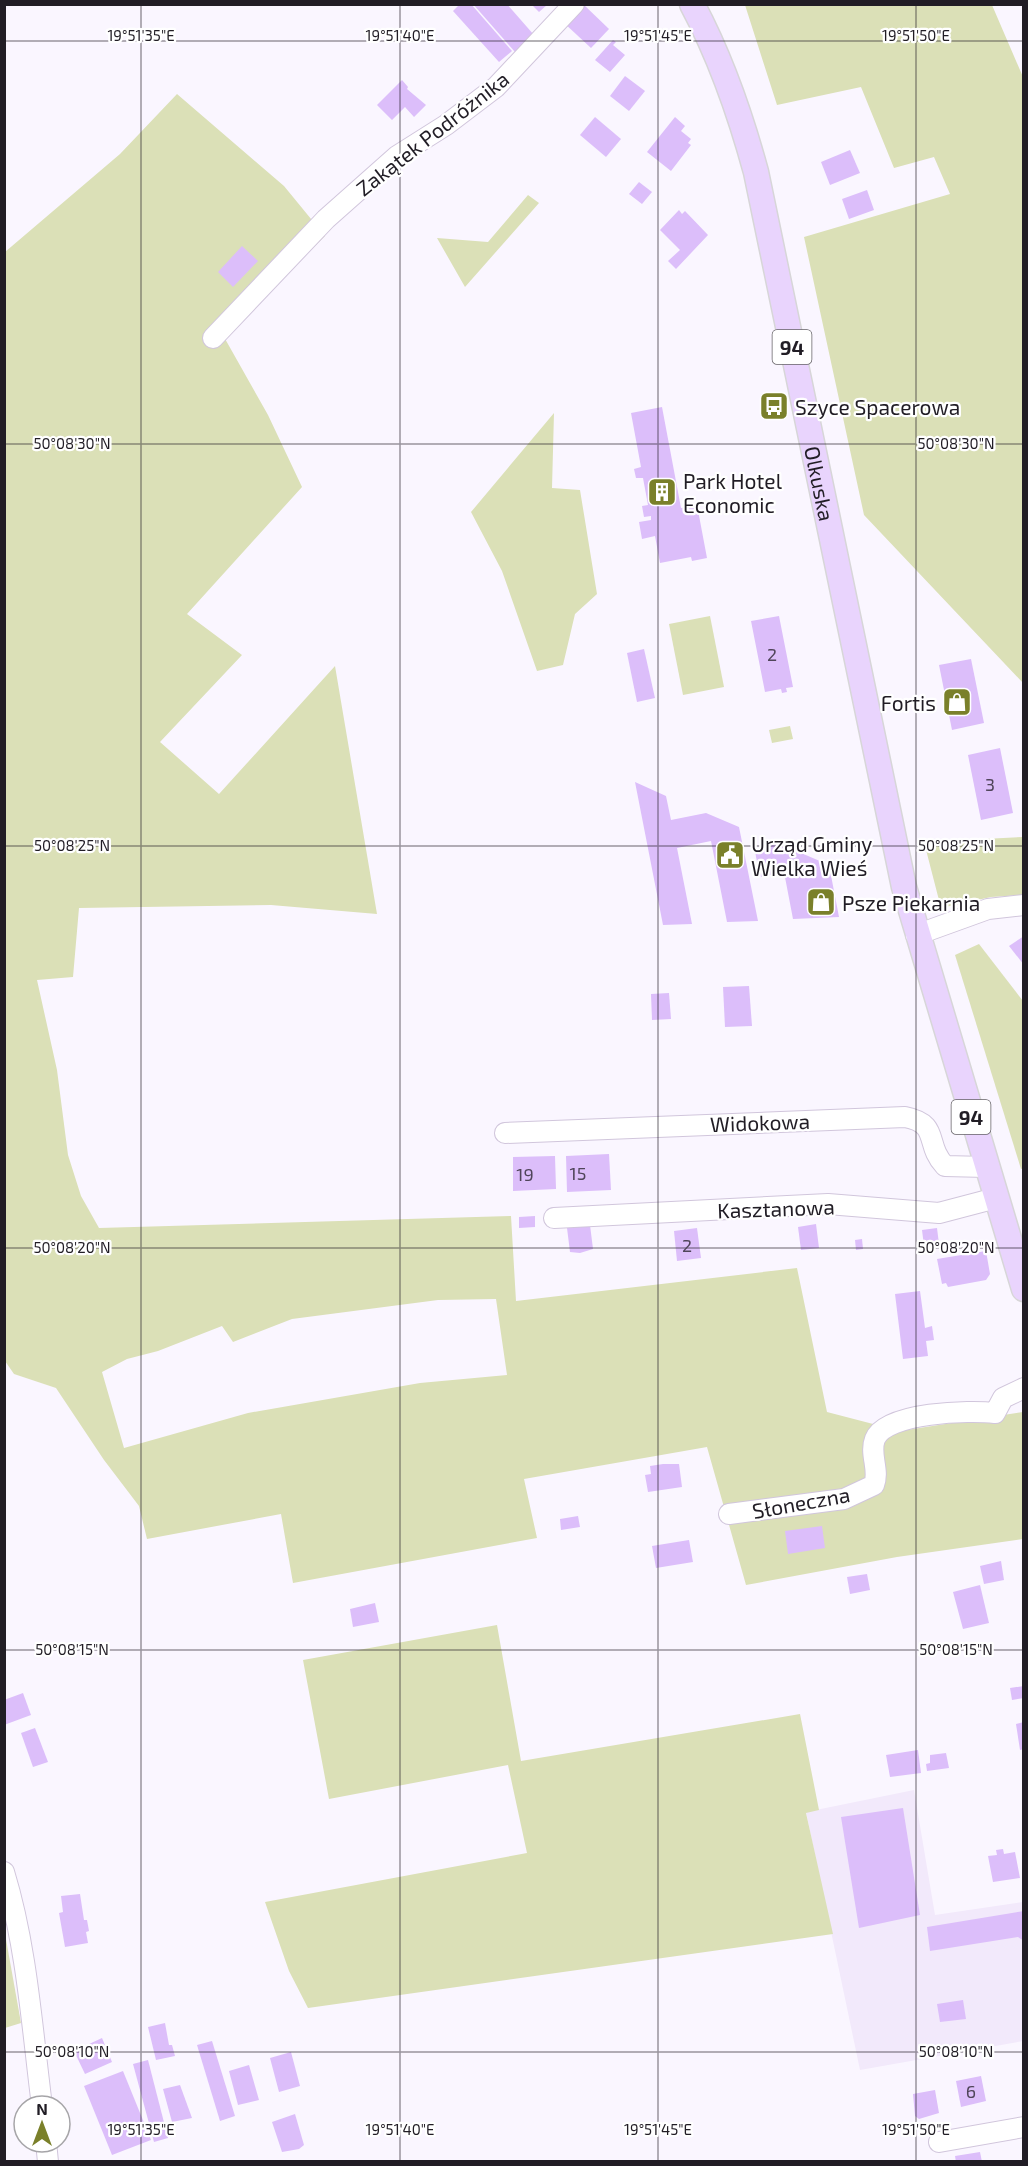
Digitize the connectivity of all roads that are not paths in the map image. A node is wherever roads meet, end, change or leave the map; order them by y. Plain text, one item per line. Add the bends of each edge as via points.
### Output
1 (574, 4) edge
2 (692, 4) edge
3 (213, 338) dead end
4 (1023, 904) edge
5 (916, 935) junction
6 (505, 1133) dead end
7 (986, 1167) junction
8 (996, 1198) junction
9 (554, 1218) dead end
10 (1023, 1289) edge
11 (1023, 1388) edge
12 (729, 1514) dead end
13 (4, 1872) edge
14 (41, 2094) edge
15 (1023, 2127) edge
16 (939, 2142) dead end

1 - 3 street, Zakątek Podróżnika via 496,87 397,156 326,219
2 - 5 main road, Olkuska / 94 via 739,109 756,172 891,831
4 - 5 street via 988,909
5 - 7 main road, 94
6 - 7 street, Widokowa via 905,1116 921,1120 945,1166
7 - 8 main road, 94
8 - 9 street, Kasztanowa via 939,1213 828,1204
8 - 10 main road, 94
11 - 12 street, Słoneczna via 1003,1398 995,1413 949,1412 885,1426 873,1447 874,1485 856,1495
13 - 14 street via 14,1902 26,1973
15 - 16 street

